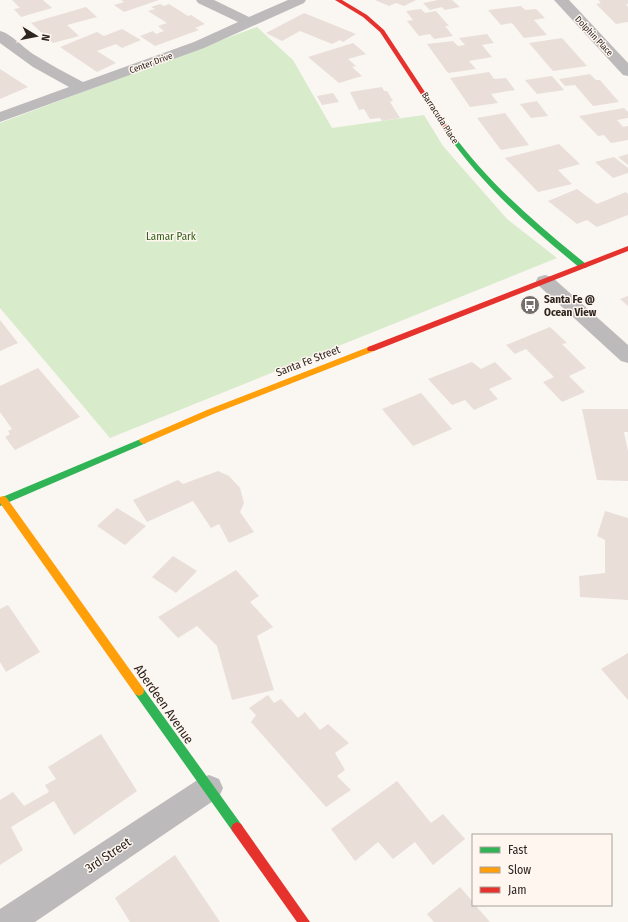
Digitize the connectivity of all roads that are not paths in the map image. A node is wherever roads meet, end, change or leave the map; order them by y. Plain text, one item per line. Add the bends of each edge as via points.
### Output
1 (203, 0) edge
2 (299, 0) edge
3 (338, 0) edge
4 (561, 0) edge
5 (250, 23) junction
6 (0, 35) edge
7 (628, 72) edge
8 (81, 87) junction
9 (0, 117) edge
10 (628, 248) edge
11 (583, 266) junction
12 (545, 281) junction
13 (628, 356) edge
14 (2, 501) edge
15 (208, 788) junction
16 (8, 922) edge
17 (304, 922) edge

1 - 5 street
2 - 5 street, Center Drive
3 - 11 street, Barracuda Place via 357,9 376,23 454,141 496,190
4 - 7 street, Dolphin Place
5 - 8 street, Center Drive via 157,61
6 - 8 street via 47,69
8 - 9 street, Center Drive
10 - 11 street, Santa Fe Street
11 - 12 street, Santa Fe Street
12 - 13 street
12 - 14 street, Santa Fe Street via 210,412
14 - 15 street, Aberdeen Avenue
15 - 16 street, 3rd Street
15 - 17 street, Aberdeen Avenue

